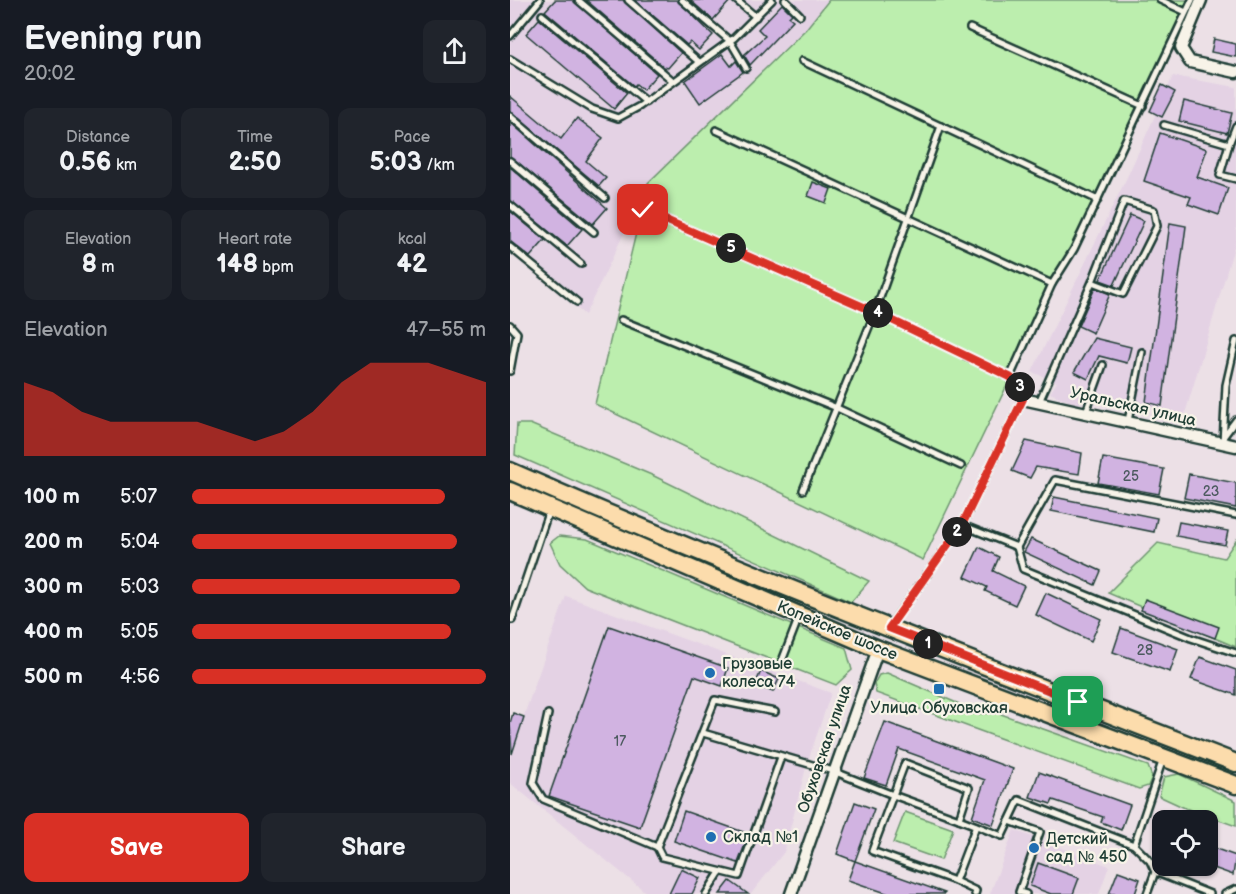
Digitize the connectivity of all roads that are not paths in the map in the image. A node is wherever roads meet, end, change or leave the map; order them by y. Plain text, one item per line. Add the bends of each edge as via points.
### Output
1 (540, 0) edge
2 (578, 0) edge
3 (628, 0) edge
4 (682, 0) edge
5 (736, 0) edge
6 (772, 0) edge
7 (785, 0) edge
8 (1160, 0) edge
9 (1192, 0) edge
10 (1201, 0) edge
11 (1186, 12) junction
12 (543, 15) dead end
13 (800, 15) dead end
14 (756, 17) junction
15 (970, 28) dead end
16 (510, 36) edge
17 (730, 41) junction
18 (510, 59) edge
19 (802, 61) dead end
20 (699, 62) junction
21 (746, 68) dead end
22 (1236, 72) edge
23 (673, 81) junction
24 (646, 102) junction
25 (1143, 106) junction
26 (510, 116) edge
27 (941, 126) junction
28 (1164, 126) dead end
29 (1236, 126) edge
30 (716, 130) dead end
31 (1229, 144) junction
32 (510, 161) edge
33 (1236, 179) edge
34 (605, 198) dead end
35 (1098, 200) junction
36 (510, 205) edge
37 (643, 210) dead end
38 (907, 218) junction
39 (594, 232) dead end
40 (510, 247) edge
41 (580, 264) dead end
42 (1092, 282) junction
43 (1052, 284) junction
44 (577, 302) dead end
45 (875, 312) junction
46 (621, 320) dead end
47 (510, 325) edge
48 (510, 332) edge
49 (517, 333) junction
50 (1236, 341) edge
51 (1142, 352) dead end
52 (1103, 365) dead end
53 (510, 371) edge
54 (1010, 377) junction
55 (1023, 399) junction
56 (1039, 402) junction
57 (837, 408) junction
58 (1086, 412) junction
59 (1236, 420) edge
60 (1128, 421) junction
61 (1223, 440) junction
62 (1236, 446) edge
63 (961, 466) dead end
64 (510, 471) edge
65 (803, 490) dead end
66 (510, 491) edge
67 (549, 508) junction
68 (1236, 515) edge
69 (962, 525) junction
70 (1017, 547) junction
71 (800, 616) junction
72 (512, 620) dead end
73 (889, 628) junction
74 (878, 649) junction
75 (1236, 653) edge
76 (782, 661) dead end
77 (775, 712) dead end
78 (548, 714) dead end
79 (703, 734) junction
80 (781, 757) junction
81 (1163, 757) junction
82 (1236, 762) edge
83 (833, 771) junction
84 (1236, 785) edge
85 (893, 795) junction
86 (959, 819) junction
87 (1009, 821) junction
88 (976, 826) junction
89 (1134, 845) junction
90 (657, 847) junction
91 (1152, 865) edge
92 (720, 872) junction
93 (1154, 876) edge
94 (1165, 876) edge
95 (955, 881) junction
96 (1236, 889) edge
97 (706, 894) edge
98 (791, 894) edge
99 (975, 894) edge
100 (1026, 894) edge
101 (1148, 894) edge
102 (1210, 894) edge
103 (1225, 894) edge

1 - 16 lane
2 - 23 lane
3 - 20 lane
4 - 17 lane
5 - 14 lane
6 - 14 lane
7 - 13 lane
8 - 11 lane
9 - 11 lane
10 - 22 street via 1182,48 1190,62
11 - 25 lane
12 - 24 lane
14 - 17 lane
15 - 25 lane
17 - 20 lane
17 - 21 lane
18 - 24 lane via 592,109 618,118
19 - 27 lane
20 - 23 lane
23 - 24 lane
25 - 35 lane
26 - 34 lane
27 - 35 lane
27 - 38 lane
28 - 31 lane
29 - 31 lane
30 - 38 lane
31 - 33 lane via 1220,175
32 - 39 lane
35 - 43 lane
36 - 41 lane
37 - 45 lane
38 - 43 lane
38 - 45 lane
40 - 44 lane
42 - 42 lane via 1124,294 1157,226 1154,210 1124,201
42 - 56 lane
43 - 54 lane
45 - 54 lane
45 - 57 lane
46 - 57 lane
47 - 49 lane
48 - 49 lane
49 - 53 lane
50 - 61 lane via 1226,385
51 - 60 lane
52 - 58 lane
54 - 55 lane via 1020,386
55 - 56 street, Уральская улица
55 - 69 lane
56 - 58 street, Уральская улица
57 - 63 lane
57 - 65 lane
58 - 60 street, Уральская улица
59 - 61 lane
60 - 61 street, Уральская улица
61 - 62 street, Уральская улица
64 - 73 main road, Копейское шоссе
66 - 67 main road, Копейское шоссе
67 - 71 main road, Копейское шоссе
67 - 72 lane
68 - 70 lane via 1054,480
69 - 70 lane
69 - 73 lane
70 - 75 lane via 1023,569
71 - 74 main road, Копейское шоссе
71 - 76 lane
73 - 74 main road
73 - 82 main road, Копейское шоссе
74 - 81 main road, Копейское шоссе
74 - 83 street, Обуховская улица
77 - 79 lane via 715,699
78 - 90 lane via 533,783 543,799
79 - 80 lane
79 - 90 lane
80 - 83 lane
80 - 92 lane via 739,876
81 - 84 main road, Копейское шоссе
81 - 89 lane
83 - 85 lane
83 - 98 street, Обуховская улица
85 - 86 lane
85 - 86 lane via 905,763 969,788
85 - 95 lane via 872,851
86 - 88 lane
87 - 88 lane via 1002,836
87 - 89 lane via 1018,800
87 - 100 lane via 1040,832 1019,892
88 - 95 lane
89 - 91 lane
90 - 92 lane via 662,857
92 - 97 lane
93 - 101 lane
94 - 102 lane
95 - 99 lane via 976,891
96 - 103 lane

